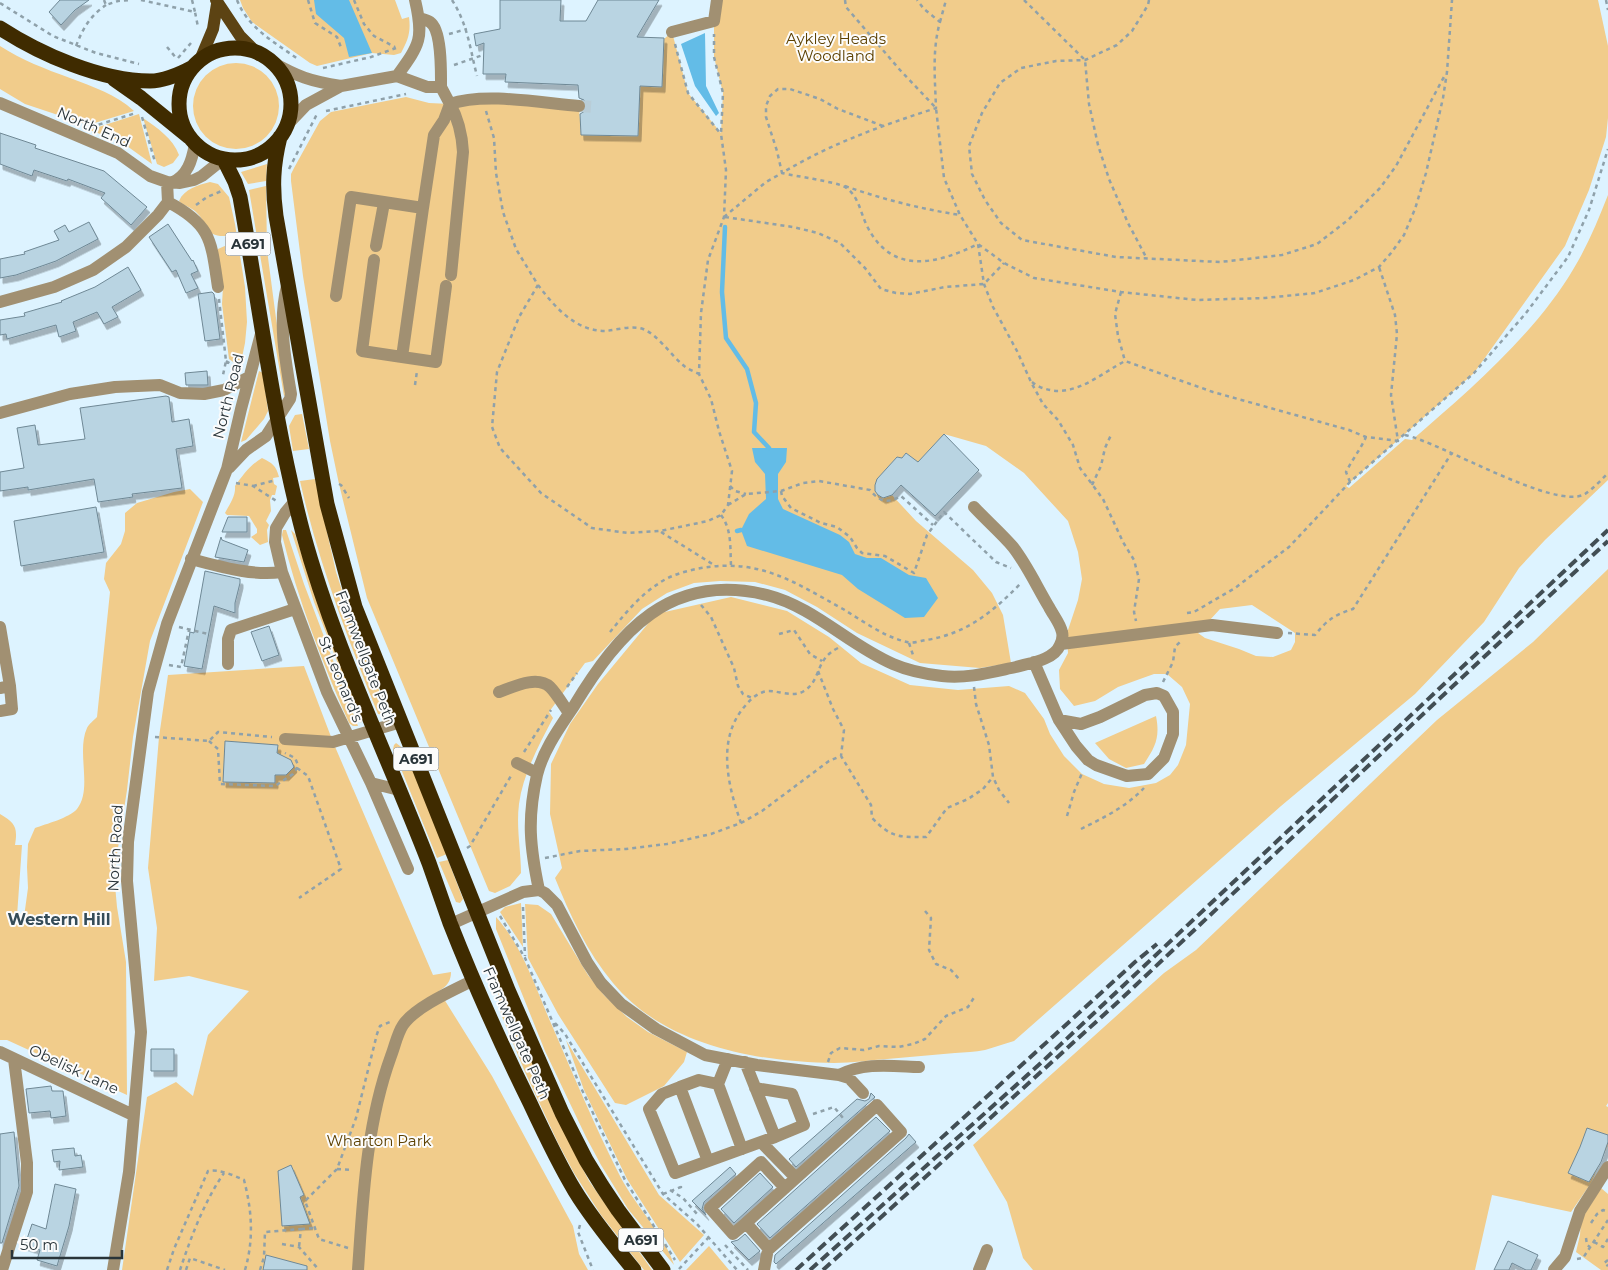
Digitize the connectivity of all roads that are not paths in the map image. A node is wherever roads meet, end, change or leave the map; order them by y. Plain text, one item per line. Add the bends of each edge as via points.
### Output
1 (415, 0) edge
2 (717, 0) edge
3 (217, 2) edge
4 (419, 18) junction
5 (0, 28) edge
6 (672, 32) road end
7 (265, 58) junction
8 (196, 63) junction
9 (397, 76) junction
10 (110, 77) junction
11 (341, 86) junction
12 (441, 86) junction
13 (0, 104) edge
14 (450, 104) junction
15 (580, 106) tunnel mouth
16 (283, 131) junction
17 (193, 141) junction
18 (223, 160) junction
19 (169, 182) junction
20 (168, 202) junction
21 (384, 203) junction
22 (423, 208) junction
23 (376, 246) dead end
24 (374, 260) dead end
25 (288, 284) junction
26 (218, 287) road end
27 (336, 296) dead end
28 (0, 302) edge
29 (262, 330) junction
30 (402, 357) junction
31 (249, 377) junction
32 (0, 413) edge
33 (278, 418) junction
34 (225, 475) junction
35 (296, 500) junction
36 (974, 508) dead end
37 (191, 559) junction
38 (282, 572) junction
39 (295, 609) junction
40 (0, 627) edge
41 (1277, 632) road end
42 (1061, 644) junction
43 (1034, 662) junction
44 (228, 664) dead end
45 (5, 687) edge
46 (499, 692) dead end
47 (0, 711) edge
48 (569, 713) junction
49 (1059, 720) junction
50 (401, 722) junction
51 (375, 730) junction
52 (349, 738) junction
53 (285, 739) road end
54 (517, 764) road end
55 (537, 773) junction
56 (371, 783) junction
57 (399, 790) junction
58 (408, 869) dead end
59 (539, 890) junction
60 (478, 912) junction
61 (451, 924) junction
62 (474, 980) junction
63 (0, 1052) edge
64 (14, 1059) junction
65 (728, 1059) junction
66 (745, 1062) junction
67 (919, 1067) dead end
68 (839, 1075) junction
69 (718, 1084) junction
70 (680, 1087) junction
71 (755, 1088) junction
72 (863, 1093) dead end
73 (133, 1115) junction
74 (775, 1137) junction
75 (761, 1142) junction
76 (742, 1149) junction
77 (708, 1161) junction
78 (1608, 1167) edge
79 (796, 1178) junction
80 (785, 1188) junction
81 (746, 1223) junction
82 (987, 1250) dead end
83 (767, 1254) dead end
84 (2, 1270) edge
85 (113, 1270) edge
86 (358, 1270) edge
87 (634, 1270) edge
88 (664, 1270) edge
89 (764, 1270) edge
90 (978, 1270) edge
91 (1554, 1270) edge

1 - 4 street
2 - 6 street via 714,21
3 - 7 main road via 240,36
3 - 8 main road via 213,29
4 - 9 street via 419,44
4 - 12 street via 435,28 442,66
5 - 10 highway via 23,43
7 - 8 highway via 248,50 232,48 210,53
7 - 11 street via 301,78
7 - 16 highway via 279,69 288,86 291,106
8 - 10 highway via 176,75 151,81
8 - 17 highway via 184,81 180,102 180,112
9 - 11 street
9 - 12 street via 428,87
10 - 17 highway
11 - 16 street via 306,105
12 - 14 street
13 - 19 street, North End via 118,153 150,176
14 - 15 street via 482,98
14 - 22 street via 434,135
14 - 30 street via 458,119 464,152 436,362
16 - 18 highway via 268,149 251,157
16 - 25 highway, A691 via 274,161 274,199
17 - 18 highway via 209,155
17 - 19 street via 186,172
18 - 19 street, North End via 194,180
18 - 29 highway, Framwellgate Peth / A691 via 240,197
19 - 20 street
20 - 26 street via 186,211 216,242
20 - 28 street via 126,247 93,270 54,287
21 - 22 street
21 - 23 street
21 - 27 street via 350,197
22 - 30 street
24 - 30 street via 362,352
25 - 33 street, North Road via 284,296 283,329 290,397
25 - 50 highway, Framwellgate Peth / A691 via 334,535 355,607
29 - 31 street, North Road
29 - 33 highway, Framwellgate Peth / A691
31 - 32 street via 224,390 204,394 180,393 160,385 115,387 70,394
31 - 34 street, North Road
33 - 34 street, North Road via 266,436 246,450
33 - 35 highway, Framwellgate Peth / A691
34 - 37 street, North Road
35 - 38 street, St Leonard's via 276,528 275,542
35 - 51 highway, Framwellgate Peth / A691 via 325,601
36 - 42 street via 1012,546 1028,571 1061,629
37 - 38 street via 247,572
37 - 73 street, North Road via 163,634 148,692 128,842 126,880 141,1032
38 - 39 street, St Leonard's
39 - 44 street via 231,630
39 - 52 street, St Leonard's via 327,692
40 - 45 street
41 - 42 street via 1212,625
42 - 43 street via 1053,655
43 - 48 street via 973,676 913,672 869,652 786,601 738,591 716,591 692,595 655,610 633,627 591,678
43 - 49 street
45 - 47 street via 12,709
46 - 48 street via 529,682 540,682 548,685
48 - 55 street
49 - 49 street via 1088,760 1127,776 1148,774 1164,758 1173,734 1173,712 1164,696 1157,693 1145,695 1081,724
50 - 51 street
50 - 60 highway, Framwellgate Peth / A691
51 - 52 street
51 - 57 highway, Framwellgate Peth / A691
52 - 53 street via 333,742
52 - 56 street, St Leonard's
54 - 55 street
55 - 59 street via 530,818
56 - 57 street
56 - 58 street, St Leonard's
57 - 61 highway, Framwellgate Peth / A691
59 - 60 street via 523,892
59 - 65 street via 556,905 587,962 621,1004 656,1029 705,1054
60 - 61 street
60 - 88 highway, Framwellgate Peth / A691 via 508,990 586,1160 618,1210
61 - 62 highway, Framwellgate Peth / A691
62 - 86 street via 425,1006 404,1024 383,1078 367,1152
62 - 87 highway, Framwellgate Peth / A691 via 561,1166 592,1217
63 - 64 street, Obelisk Lane
64 - 73 street, Obelisk Lane
64 - 84 street via 27,1163 27,1192
65 - 66 street
65 - 69 street
66 - 68 street
66 - 71 street
67 - 68 street via 866,1066
68 - 72 street via 850,1078
69 - 70 street via 699,1080
69 - 76 street
70 - 77 street
70 - 77 street via 662,1094 649,1109 675,1173
71 - 74 street
71 - 74 street via 792,1094 802,1118 804,1125
73 - 85 street, North Road via 129,1172
74 - 75 street
75 - 76 street
75 - 79 street
76 - 77 street
78 - 91 street via 1580,1211 1565,1258
79 - 80 street
79 - 81 street via 877,1105 901,1132 770,1249
80 - 81 street
80 - 81 street via 761,1162 710,1208 733,1234
82 - 90 street
83 - 89 street

